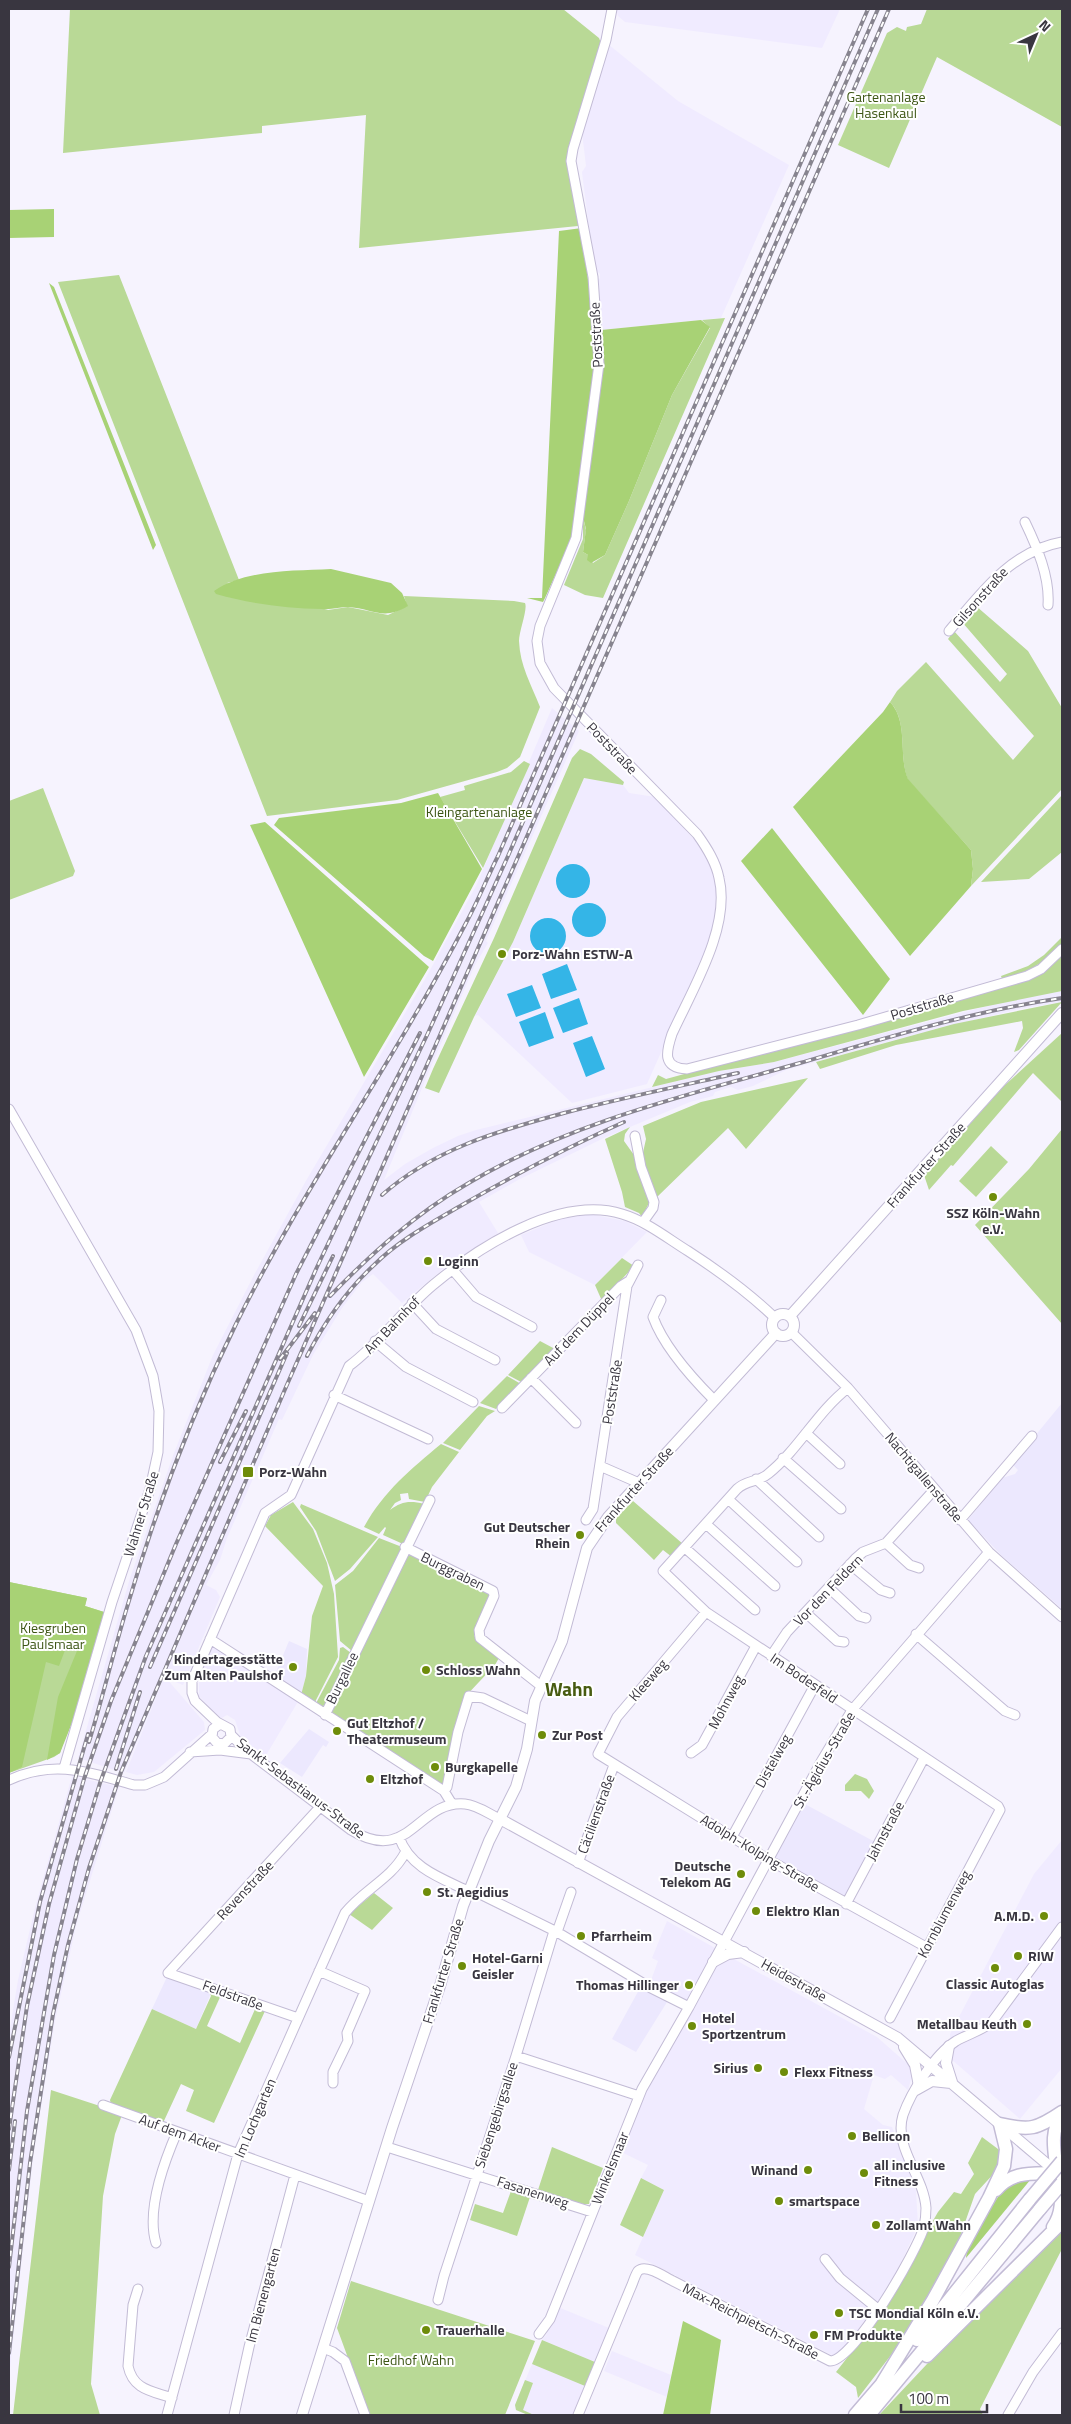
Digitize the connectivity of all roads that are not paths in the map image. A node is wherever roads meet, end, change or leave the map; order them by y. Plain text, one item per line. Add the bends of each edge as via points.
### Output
1 (612, 9) edge
2 (1025, 522) dead end
3 (1062, 542) edge
4 (1038, 550) junction
5 (1048, 605) dead end
6 (949, 631) dead end
7 (1062, 949) edge
8 (1062, 1013) edge
9 (9, 1109) edge
10 (636, 1136) dead end
11 (642, 1222) junction
12 (638, 1265) dead end
13 (452, 1269) junction
14 (628, 1281) junction
15 (661, 1300) dead end
16 (412, 1303) junction
17 (790, 1316) junction
18 (775, 1318) junction
19 (532, 1327) dead end
20 (792, 1332) junction
21 (776, 1333) junction
22 (375, 1341) junction
23 (495, 1360) dead end
24 (531, 1378) junction
25 (848, 1388) junction
26 (334, 1396) junction
27 (714, 1400) junction
28 (473, 1402) dead end
29 (502, 1408) dead end
30 (576, 1423) dead end
31 (806, 1434) junction
32 (1032, 1436) dead end
33 (428, 1439) dead end
34 (784, 1458) junction
35 (840, 1464) dead end
36 (600, 1466) junction
37 (756, 1479) junction
38 (639, 1483) junction
39 (934, 1490) junction
40 (728, 1499) junction
41 (430, 1500) dead end
42 (841, 1509) dead end
43 (586, 1520) dead end
44 (960, 1520) junction
45 (706, 1524) junction
46 (819, 1537) dead end
47 (886, 1543) junction
48 (405, 1547) junction
49 (685, 1548) junction
50 (989, 1552) junction
51 (797, 1562) dead end
52 (850, 1564) junction
53 (919, 1568) dead end
54 (775, 1586) dead end
55 (829, 1588) junction
56 (890, 1593) dead end
57 (755, 1610) dead end
58 (706, 1612) junction
59 (806, 1613) junction
60 (1062, 1617) edge
61 (866, 1618) dead end
62 (916, 1634) junction
63 (210, 1640) junction
64 (844, 1642) dead end
65 (756, 1646) junction
66 (771, 1656) junction
67 (815, 1685) junction
68 (541, 1686) junction
69 (852, 1710) junction
70 (325, 1715) junction
71 (1015, 1715) dead end
72 (531, 1721) junction
73 (215, 1730) junction
74 (225, 1740) junction
75 (191, 1750) junction
76 (249, 1753) junction
77 (691, 1753) dead end
78 (598, 1754) joint
79 (924, 1758) junction
80 (614, 1765) junction
81 (64, 1768) junction
82 (9, 1780) edge
83 (444, 1791) junction
84 (452, 1804) junction
85 (321, 1806) junction
86 (1000, 1810) joint
87 (500, 1819) junction
88 (399, 1837) junction
89 (732, 1837) junction
90 (405, 1853) junction
91 (769, 1860) junction
92 (578, 1863) junction
93 (468, 1891) junction
94 (571, 1892) dead end
95 (480, 1894) dead end
96 (846, 1904) junction
97 (1062, 1927) edge
98 (555, 1931) junction
99 (725, 1941) junction
100 (926, 1947) junction
101 (744, 1952) junction
102 (713, 1962) junction
103 (319, 1971) junction
104 (168, 1972) joint
105 (689, 2007) junction
106 (298, 2018) junction
107 (890, 2018) dead end
108 (898, 2038) junction
109 (949, 2046) junction
110 (516, 2056) junction
111 (931, 2065) junction
112 (333, 2083) dead end
113 (952, 2083) junction
114 (917, 2088) junction
115 (638, 2096) junction
116 (103, 2105) dead end
117 (1062, 2113) edge
118 (1000, 2124) junction
119 (176, 2132) junction
120 (387, 2147) junction
121 (238, 2154) junction
122 (295, 2174) junction
123 (476, 2174) junction
124 (1061, 2174) edge
125 (989, 2198) junction
126 (369, 2201) junction
127 (592, 2212) junction
128 (1062, 2222) edge
129 (1048, 2236) junction
130 (156, 2243) dead end
131 (825, 2259) dead end
132 (138, 2289) dead end
133 (438, 2300) dead end
134 (879, 2310) junction
135 (1062, 2333) edge
136 (539, 2334) dead end
137 (323, 2348) junction
138 (881, 2385) junction
139 (172, 2398) junction
140 (873, 2410) edge
141 (167, 2415) edge
142 (234, 2415) edge
143 (302, 2415) edge
144 (366, 2415) edge
145 (578, 2415) edge
146 (856, 2415) edge
147 (1008, 2415) edge

1 - 7 street, Poststraße via 571,161 593,277 598,380 576,538 540,626 538,653 543,672 554,688 697,834 713,858 720,880 716,932 672,1034 668,1060 678,1069 687,1069 918,1008 1027,976 1041,969
2 - 4 street
3 - 4 street, Gilsonstraße
4 - 5 street
4 - 6 street, Gilsonstraße via 1015,561 997,575
8 - 17 main road, Frankfurter Straße
9 - 81 street, Wahner Straße via 136,1330 153,1376 159,1411 158,1452 150,1490 112,1602
10 - 11 street via 641,1167 654,1202
11 - 13 street, Am Bahnhof via 606,1210 565,1212 503,1238
11 - 18 street, Am Bahnhof via 728,1277
12 - 14 street, Poststraße
13 - 16 street, Am Bahnhof
13 - 19 street via 476,1297
14 - 24 street, Auf dem Düppel
14 - 36 street, Poststraße
15 - 27 street via 653,1317 659,1330 695,1381
16 - 22 street, Am Bahnhof
16 - 23 street via 436,1329
17 - 18 main road via 784,1314
17 - 20 main road via 794,1324
18 - 21 main road via 773,1327
20 - 21 main road via 786,1336
20 - 25 street, Nachtigallenstraße
21 - 27 main road, Frankfurter Straße
22 - 26 street, Am Bahnhof via 349,1366
22 - 28 street via 406,1367
24 - 29 street, Auf dem Düppel
24 - 30 street
25 - 31 street
25 - 39 street, Nachtigallenstraße
26 - 33 street
26 - 63 street, Am Bahnhof via 291,1495 265,1513
27 - 38 main road, Frankfurter Straße
31 - 34 street
31 - 35 street
32 - 44 street
34 - 37 street via 768,1475
34 - 42 street
36 - 38 street
36 - 43 street, Poststraße via 593,1510
37 - 40 street via 743,1483
37 - 46 street
38 - 68 main road, Frankfurter Straße via 596,1531 587,1548 565,1632
39 - 44 street, Nachtigallenstraße
39 - 47 street, Vor den Feldern
40 - 45 street
40 - 51 street
41 - 48 street, Burgallee
44 - 50 street, Nachtigallenstraße
45 - 49 street
45 - 54 street
47 - 52 street, Vor den Feldern via 863,1552
47 - 53 street via 910,1565
48 - 68 street, Burggraben via 493,1591 494,1596 479,1630 480,1638
48 - 70 street, Burgallee
49 - 57 street
49 - 58 street, Im Bodesfeld via 663,1571
50 - 60 street, Nachtigallenstraße
50 - 62 street, St.-Ägidius-Straße
52 - 55 street, Vor den Feldern
52 - 56 street via 881,1590
55 - 59 street, Vor den Feldern
55 - 61 street via 859,1616
58 - 65 street, Im Bodesfeld
58 - 78 street, Kleeweg via 617,1717
59 - 64 street via 837,1641
59 - 66 street, Vor den Feldern via 787,1632
62 - 69 street, St.-Ägidius-Straße
62 - 71 street via 1005,1712
63 - 70 street
63 - 73 street, Am Bahnhof via 191,1688 192,1697
65 - 66 street, Im Bodesfeld
65 - 77 street, Mohnweg via 702,1745
66 - 67 street, Im Bodesfeld
67 - 69 street, Im Bodesfeld
67 - 89 street, Distelweg
68 - 72 main road, Frankfurter Straße
69 - 79 street, Im Bodesfeld
69 - 91 street, St.-Ägidius-Straße
70 - 83 street, Burgallee
72 - 83 street via 483,1698 469,1696
72 - 87 main road, Frankfurter Straße via 522,1770
73 - 74 street, Am Bahnhof
73 - 74 street via 229,1727
73 - 75 street
74 - 75 street
74 - 76 street
75 - 76 street
75 - 81 street via 164,1777 145,1785 134,1786
76 - 85 street, Sankt-Sebastianus-Straße
78 - 80 street, Adolph-Kolping-Straße
79 - 86 street, Im Bodesfeld via 993,1802
79 - 96 street, Jahnstraße
80 - 89 street, Adolph-Kolping-Straße
80 - 92 street, Cäcilienstraße
81 - 82 street via 26,1772
83 - 84 street, Burgallee
84 - 87 street via 471,1805
84 - 88 street, Sankt-Sebastianus-Straße
85 - 88 street, Sankt-Sebastianus-Straße via 368,1840 382,1842
85 - 104 street, Revenstraße
86 - 100 street, Kornblumenweg
87 - 92 main road, Heidestraße
87 - 93 main road, Frankfurter Straße
88 - 90 street
89 - 91 street, Adolph-Kolping-Straße
90 - 93 street via 430,1873
90 - 103 street, Im Lochgarten via 390,1874 345,1913
91 - 96 street, Adolph-Kolping-Straße
91 - 99 street, St.-Ägidius-Straße
92 - 99 main road, Heidestraße
93 - 120 main road, Frankfurter Straße
94 - 98 street, Siebengebirgsallee
95 - 98 street
96 - 100 street, Adolph-Kolping-Straße
97 - 109 street, Max-Reichpietsch-Straße via 992,2022
98 - 105 street
98 - 110 street, Siebengebirgsallee
99 - 101 main road, Heidestraße
99 - 102 street, St.-Ägidius-Straße
100 - 107 street, Kornblumenweg
101 - 102 main road via 728,1954
101 - 108 main road, Heidestraße
102 - 105 street, Winkelsmaar
103 - 106 street, Im Lochgarten
103 - 112 street via 365,1991 346,2033 348,2041 333,2072
104 - 106 street, Feldstraße
105 - 115 street, Winkelsmaar
106 - 121 street, Im Lochgarten
108 - 111 main road, Heidestraße
108 - 114 main road via 915,2065
109 - 111 street, Max-Reichpietsch-Straße
109 - 113 main road via 946,2063
110 - 115 street
110 - 123 street, Siebengebirgsallee
111 - 113 main road, Heidestraße
111 - 114 street, Max-Reichpietsch-Straße
113 - 114 main road via 932,2081
113 - 118 main road, Heidestraße
114 - 134 street, Max-Reichpietsch-Straße via 903,2115 900,2132 924,2194 924,2227
115 - 127 street, Winkelsmaar
116 - 119 street, Auf dem Acker
117 - 118 highway via 1032,2129
117 - 124 highway via 1053,2136
118 - 124 main road, Heidestraße
118 - 125 highway via 1006,2149 1004,2166
119 - 121 street, Auf dem Acker
119 - 130 street via 160,2180 153,2219
120 - 123 street, Fasanenweg
120 - 126 main road, Frankfurter Straße
121 - 122 street, Auf dem Acker
121 - 139 street, Im Lochgarten
122 - 126 street, Auf dem Acker
122 - 142 street, Im Bienengarten
123 - 127 street, Fasanenweg
123 - 133 street, Siebengebirgsallee
124 - 125 highway via 1017,2174
124 - 129 highway via 1062,2207
124 - 138 highway, bridge via 1030,2199
124 - 140 highway, bridge via 1040,2209
125 - 138 highway via 934,2300
126 - 137 main road, Frankfurter Straße
127 - 136 street, Winkelsmaar via 550,2319
128 - 129 highway
129 - 140 highway
131 - 134 street via 840,2278
132 - 139 street via 133,2305 129,2373 142,2389
134 - 145 street, Max-Reichpietsch-Straße via 850,2349 839,2359 830,2361 648,2269 642,2269
135 - 147 street via 1033,2372
137 - 143 main road, Frankfurter Straße
137 - 144 street via 345,2361
138 - 146 highway
139 - 141 street, Im Lochgarten

